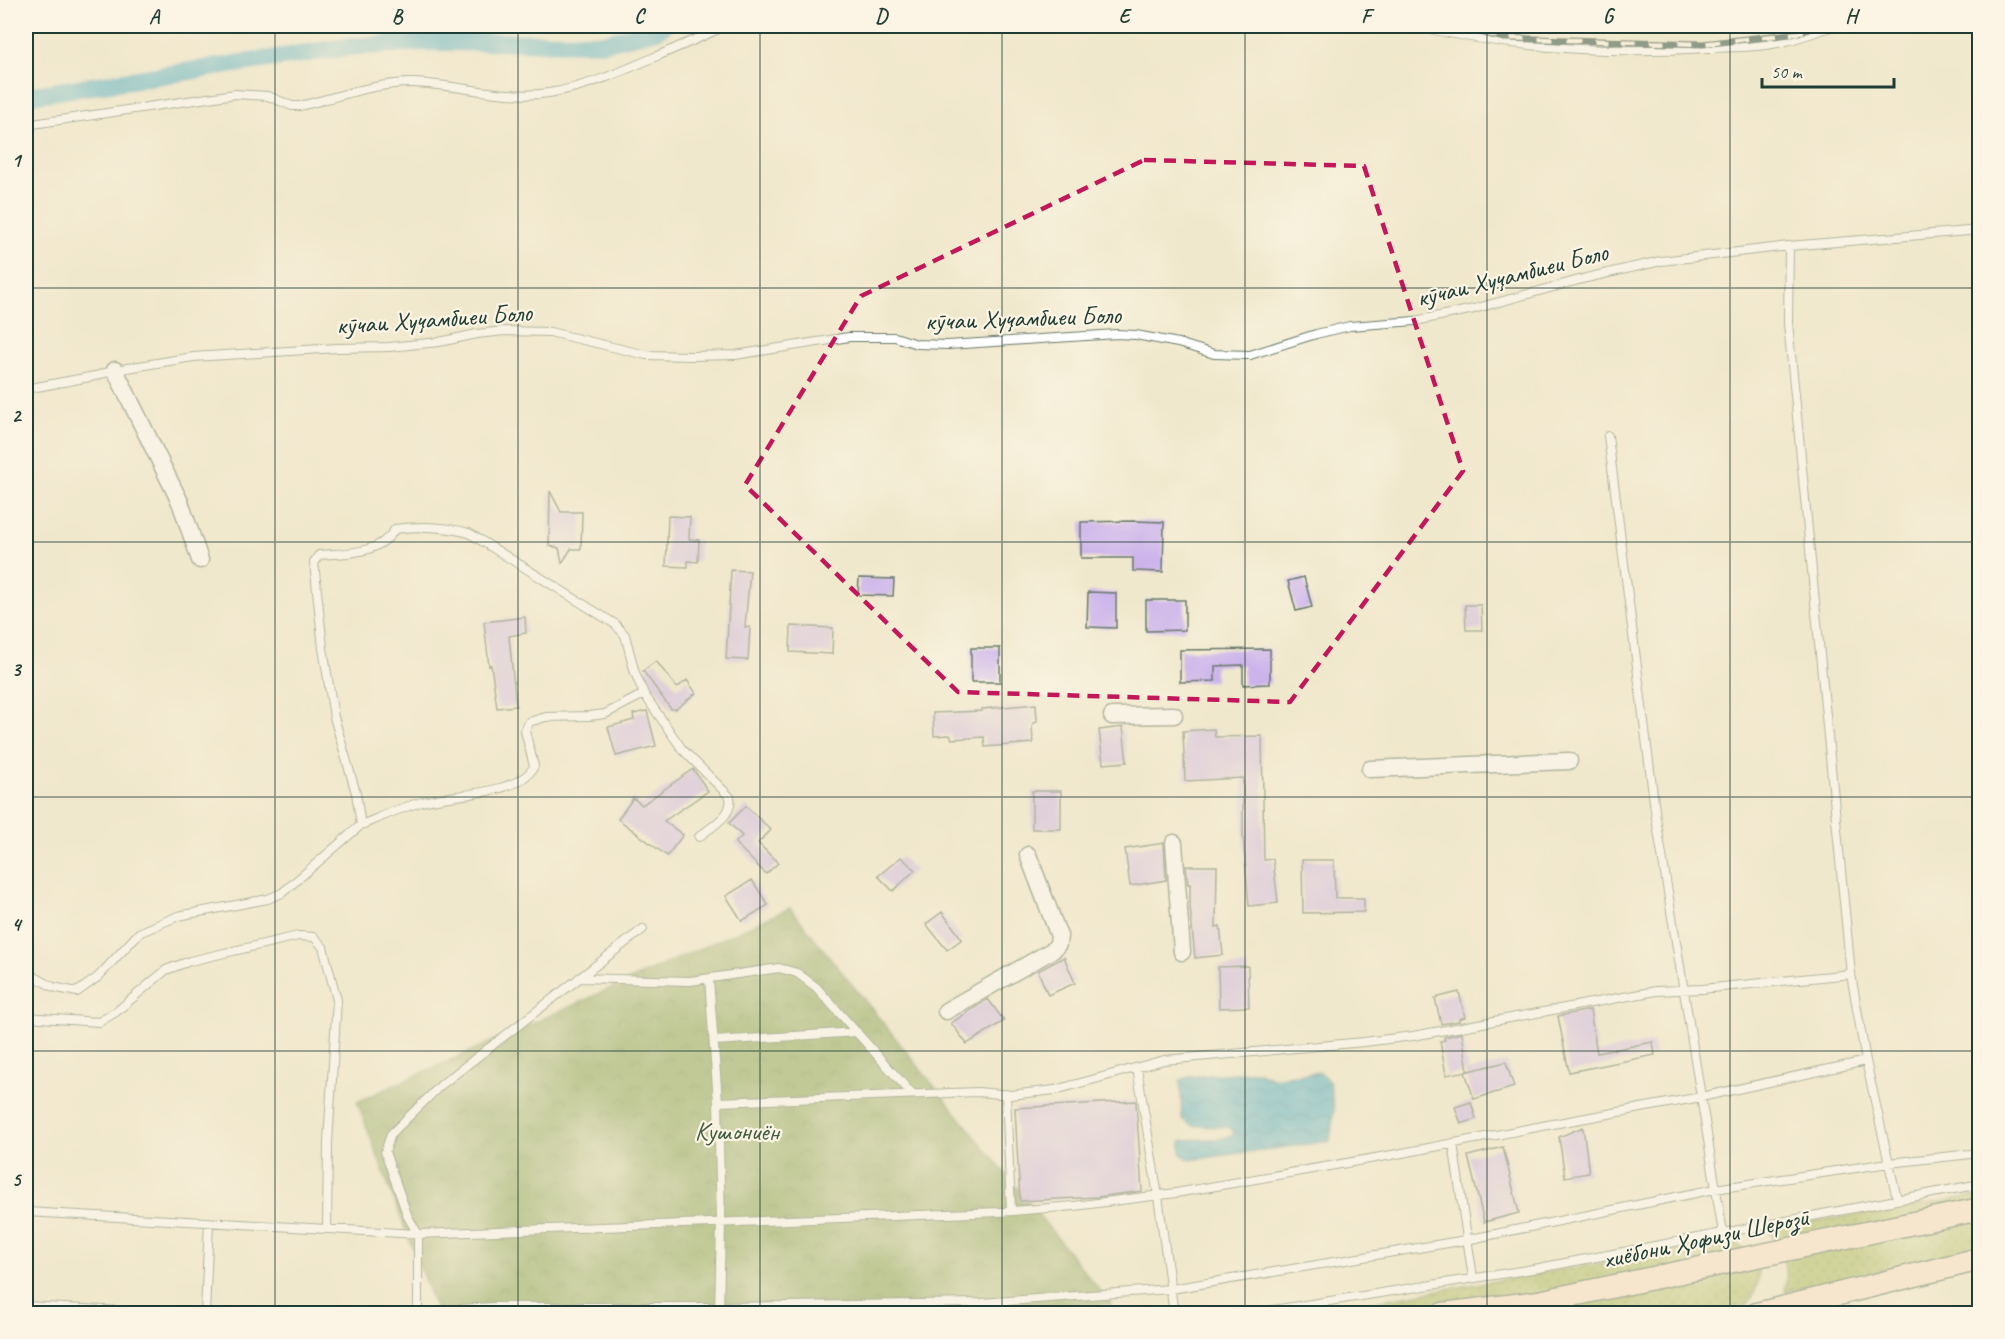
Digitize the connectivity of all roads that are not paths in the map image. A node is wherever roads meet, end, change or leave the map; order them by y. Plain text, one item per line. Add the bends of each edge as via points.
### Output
1 (724, 26) edge
2 (1417, 26) edge
3 (1834, 26) edge
4 (26, 125) edge
5 (1980, 230) edge
6 (1789, 246) junction
7 (115, 370) junction
8 (26, 389) edge
9 (1608, 436) dead end
10 (200, 560) dead end
11 (644, 694) junction
12 (1174, 715) dead end
13 (1112, 716) dead end
14 (1569, 761) dead end
15 (1370, 769) dead end
16 (361, 825) junction
17 (699, 837) dead end
18 (1174, 843) dead end
19 (1028, 855) dead end
20 (643, 929) dead end
21 (1182, 952) dead end
22 (26, 972) edge
23 (1851, 974) junction
24 (579, 978) junction
25 (709, 979) junction
26 (1683, 990) junction
27 (946, 1011) dead end
28 (26, 1017) edge
29 (857, 1032) junction
30 (714, 1041) junction
31 (1866, 1061) junction
32 (1137, 1068) junction
33 (912, 1094) junction
34 (1006, 1094) junction
35 (1701, 1097) junction
36 (718, 1102) junction
37 (1453, 1143) junction
38 (1980, 1153) edge
39 (1889, 1163) junction
40 (1980, 1184) edge
41 (1715, 1189) junction
42 (1158, 1196) junction
43 (1897, 1199) junction
44 (1980, 1209) edge
45 (1011, 1211) junction
46 (26, 1212) edge
47 (209, 1222) junction
48 (721, 1222) junction
49 (327, 1229) junction
50 (1723, 1233) junction
51 (418, 1234) junction
52 (1466, 1240) junction
53 (1980, 1258) edge
54 (1473, 1278) junction
55 (1171, 1289) junction
56 (26, 1306) edge
57 (576, 1310) edge
58 (719, 1310) edge
59 (183, 1314) edge
60 (205, 1314) edge
61 (418, 1314) edge
62 (429, 1314) edge
63 (1174, 1314) edge
64 (1247, 1314) edge
65 (1443, 1314) edge
66 (1757, 1314) edge

1 - 4 lane via 622,71 548,93 507,94 410,83 379,86 300,106 268,96 236,94
2 - 3 lane via 1499,42 1650,51 1773,44
5 - 6 lane, кӯчаи Хуҷамбиеи Боло
6 - 7 lane, кӯчаи Хуҷамбиеи Боло via 1661,261 1474,309 1415,321 1350,326 1250,356 1214,354 1178,343 1117,334 948,345 917,344 895,337 849,336 735,354 646,355 550,332 504,331 389,347 193,357
6 - 23 lane via 1788,322
7 - 8 lane, кӯчаи Хуҷамбиеи Боло
7 - 10 street via 180,502
9 - 26 lane via 1656,818
11 - 16 lane via 605,714 546,717 529,722 525,731 534,765 526,776 507,786 422,802
11 - 16 lane via 624,635 615,624 469,533 421,526 395,529 381,545 367,551 319,555 314,569 323,648 334,717
11 - 17 lane via 682,749 730,797 728,813
12 - 13 street
14 - 15 street
16 - 22 lane via 282,893 178,916 139,933 98,977 77,992 53,987
18 - 21 street
19 - 27 street via 1059,936 1058,944 1053,951
20 - 24 lane
23 - 26 lane
23 - 31 lane
24 - 25 lane
24 - 51 lane via 441,1085 392,1134 385,1152
25 - 29 lane via 779,968 797,973 816,987
25 - 30 lane
26 - 32 lane via 1646,993 1413,1036 1164,1060
26 - 35 lane
28 - 49 lane via 99,1022 166,970 298,936 314,937 323,947 337,1000
29 - 30 lane
29 - 33 lane
30 - 36 lane
31 - 35 lane
31 - 39 lane
32 - 34 lane via 1056,1090
32 - 42 lane
33 - 34 lane
33 - 36 lane
34 - 45 lane
35 - 37 lane
35 - 41 lane
36 - 48 lane
37 - 42 lane
37 - 52 lane
38 - 39 lane
39 - 41 lane
39 - 43 lane
40 - 43 lane
41 - 50 lane
41 - 52 lane
42 - 45 lane
42 - 55 lane
43 - 50 lane
44 - 65 main road, хиёбони Ҳофизи Шерозӣ via 1539,1302
45 - 48 lane
46 - 47 lane
47 - 49 lane
47 - 60 lane
48 - 51 lane
48 - 58 lane
49 - 51 lane
50 - 54 lane
51 - 61 lane
52 - 54 lane
52 - 55 lane
53 - 66 main road
54 - 64 lane
55 - 58 lane via 981,1302
55 - 63 lane
56 - 59 lane
57 - 58 lane
57 - 62 lane via 494,1307

